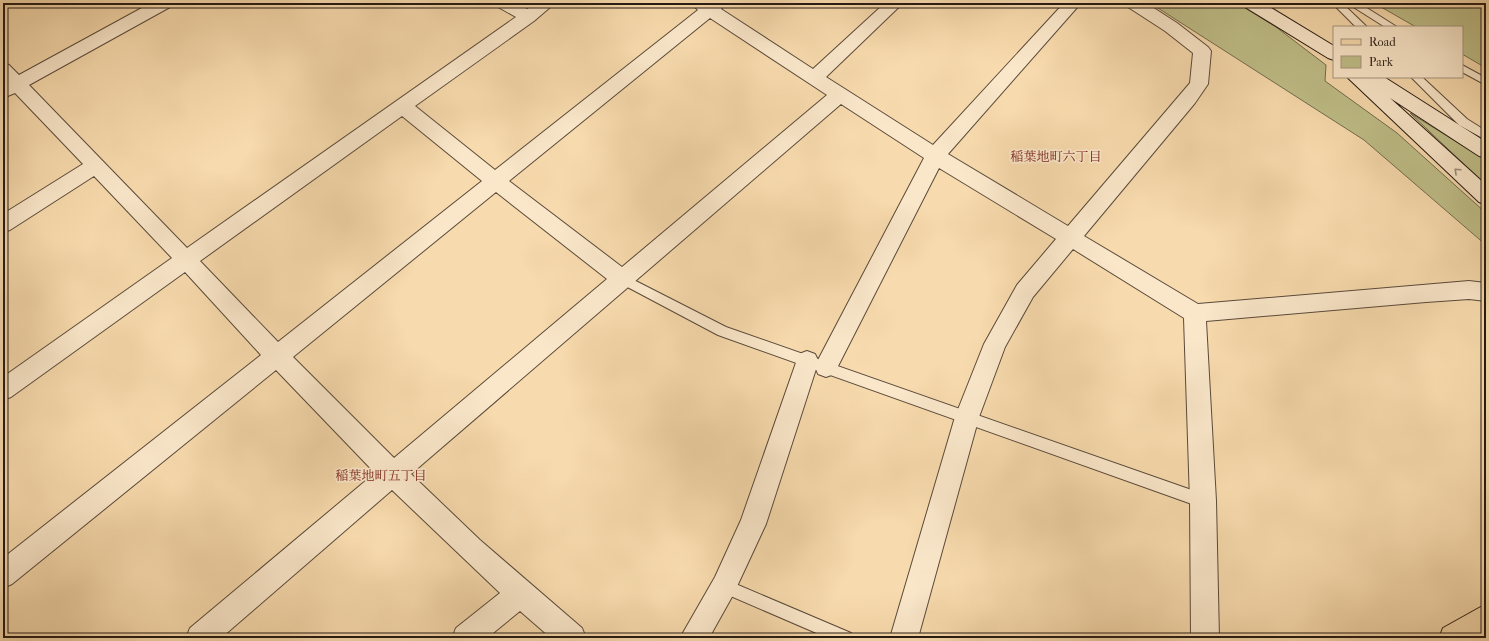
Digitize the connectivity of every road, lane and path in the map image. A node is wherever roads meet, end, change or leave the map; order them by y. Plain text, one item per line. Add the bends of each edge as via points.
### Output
1 (164, 3) edge
2 (504, 3) edge
3 (547, 3) edge
4 (895, 3) edge
5 (1073, 3) edge
6 (1134, 3) edge
7 (1251, 3) edge
8 (1337, 3) edge
9 (1352, 3) edge
10 (709, 5) edge
11 (528, 17) junction
12 (1282, 22) junction
13 (1361, 26) edge
14 (1390, 26) edge
15 (1333, 53) edge
16 (1333, 59) edge
17 (1463, 69) edge
18 (814, 77) junction
19 (1357, 78) edge
20 (1373, 78) edge
21 (1417, 78) edge
22 (8, 82) edge
23 (1486, 82) edge
24 (840, 94) junction
25 (402, 106) junction
26 (1485, 145) edge
27 (935, 156) junction
28 (95, 166) junction
29 (495, 181) junction
30 (1486, 197) edge
31 (3, 224) edge
32 (1071, 237) junction
33 (186, 260) junction
34 (622, 279) junction
35 (1486, 292) edge
36 (1195, 313) junction
37 (276, 356) junction
38 (817, 364) junction
39 (3, 390) edge
40 (967, 417) junction
41 (392, 473) junction
42 (1203, 501) junction
43 (3, 575) edge
44 (724, 586) junction
45 (519, 594) junction
46 (1486, 617) edge
47 (200, 638) edge
48 (466, 638) edge
49 (572, 638) edge
50 (694, 638) edge
51 (846, 638) edge
52 (904, 638) edge
53 (1205, 638) edge
54 (1453, 638) edge

1 - 22 street
2 - 11 street
3 - 11 street
4 - 18 street
5 - 27 street
6 - 32 street via 1202,51 1199,84
7 - 12 street
8 - 13 lane
9 - 14 lane
10 - 18 street
10 - 29 street
11 - 25 street
12 - 15 street
12 - 16 street
17 - 23 lane
18 - 24 street
30 -> 19 street
20 - 26 street
21 - 26 lane
22 - 28 street
24 - 27 street
24 - 34 street
25 - 29 street
25 - 33 street
27 - 32 street
27 - 38 street
28 - 31 street
28 - 33 street
29 - 34 street
29 - 37 street
32 - 36 street
32 - 40 street via 1025,291 995,344
33 - 37 street
33 - 39 street
34 - 38 lane via 722,331
34 - 41 street
35 - 36 street via 1469,290 1426,293
36 - 42 street
37 - 41 street
37 - 43 street
38 - 40 lane
38 - 44 street via 753,524
40 - 42 lane
40 - 52 street
41 - 45 street
41 - 47 street
42 - 53 street
44 - 50 street
44 - 51 lane
45 - 48 street
45 - 49 street
46 - 54 main road

